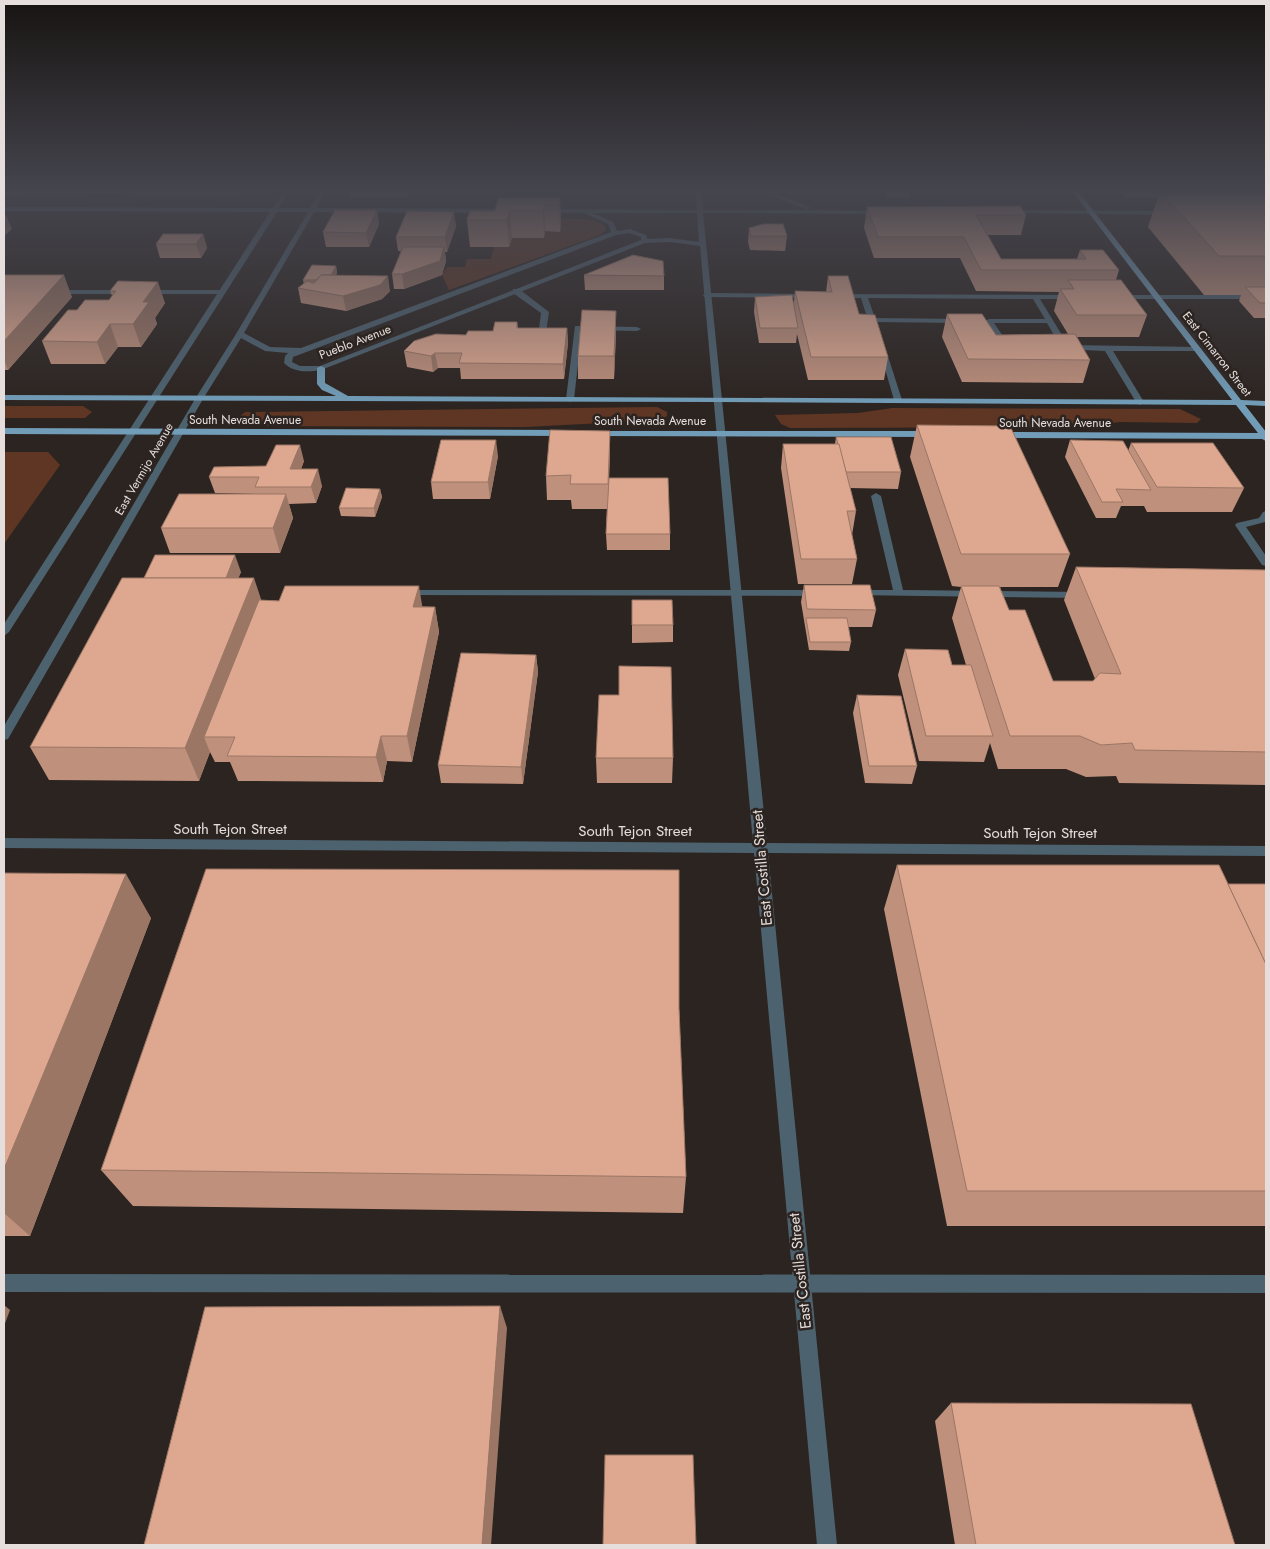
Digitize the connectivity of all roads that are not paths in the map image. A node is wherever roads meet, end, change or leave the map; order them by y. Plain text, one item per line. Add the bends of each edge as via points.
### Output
1 (239, 263) edge
2 (281, 263) edge
3 (532, 263) edge
4 (587, 263) edge
5 (704, 263) edge
6 (1132, 263) edge
7 (516, 291) junction
8 (47, 292) edge
9 (220, 292) junction
10 (707, 295) junction
11 (816, 296) edge
12 (825, 296) edge
13 (864, 296) junction
14 (1034, 296) junction
15 (1081, 297) edge
16 (1110, 297) edge
17 (1158, 297) junction
18 (1266, 297) edge
19 (872, 320) junction
20 (969, 321) edge
21 (979, 321) edge
22 (989, 321) junction
23 (1050, 321) junction
24 (637, 328) dead end
25 (240, 334) junction
26 (542, 337) edge
27 (1021, 345) edge
28 (306, 349) junction
29 (1108, 349) junction
30 (1198, 349) junction
31 (321, 368) junction
32 (4, 398) edge
33 (153, 399) junction
34 (199, 399) junction
35 (570, 399) junction
36 (717, 399) junction
37 (352, 400) junction
38 (898, 400) junction
39 (1140, 402) junction
40 (1239, 403) junction
41 (1266, 403) edge
42 (4, 431) edge
43 (132, 432) junction
44 (180, 432) junction
45 (720, 433) junction
46 (937, 434) edge
47 (986, 435) edge
48 (1266, 437) edge
49 (876, 496) dead end
50 (1266, 514) edge
51 (1266, 563) edge
52 (735, 592) junction
53 (393, 593) edge
54 (899, 594) junction
55 (1098, 595) edge
56 (4, 632) edge
57 (4, 736) edge
58 (4, 843) edge
59 (760, 847) junction
60 (1266, 850) edge
61 (4, 1283) edge
62 (1266, 1284) edge
63 (802, 1285) junction
64 (827, 1545) edge

1 - 9 street, East Vermijo Avenue
2 - 25 street, East Vermijo Avenue
3 - 28 street, Pueblo Avenue
4 - 7 street, Pueblo Avenue
5 - 10 street, East Costilla Street
6 - 17 main road, East Cimarron Street
7 - 26 street via 545,312
7 - 31 street, Pueblo Avenue
8 - 9 street
9 - 33 street, East Vermijo Avenue
10 - 11 street
10 - 36 street, East Costilla Street
12 - 13 street
13 - 14 street
13 - 19 street
14 - 15 street
14 - 23 street
16 - 17 street
17 - 18 street
17 - 30 main road, East Cimarron Street
19 - 20 street
19 - 38 street
21 - 22 street
22 - 23 street
22 - 27 street via 1004,344
23 - 29 street via 1061,346
24 - 35 street via 578,328
25 - 28 street via 266,350
25 - 34 street, East Vermijo Avenue
28 - 31 street, Pueblo Avenue via 289,356 288,363 300,368
29 - 30 street
29 - 39 street
30 - 40 main road, East Cimarron Street
31 - 37 main road via 319,378 325,388
32 - 33 main road, South Nevada Avenue
33 - 34 main road, South Nevada Avenue
33 - 43 street, East Vermijo Avenue
34 - 37 main road, South Nevada Avenue
34 - 44 street, East Vermijo Avenue
35 - 36 main road, South Nevada Avenue
35 - 37 main road, South Nevada Avenue
36 - 38 main road, South Nevada Avenue
36 - 45 street, East Costilla Street
38 - 39 main road, South Nevada Avenue
39 - 40 main road, South Nevada Avenue
40 - 41 main road, South Nevada Avenue
40 - 48 main road, East Cimarron Street
42 - 43 main road, South Nevada Avenue
43 - 44 main road, South Nevada Avenue
43 - 56 street, East Vermijo Avenue
44 - 45 main road, South Nevada Avenue
44 - 57 street, East Vermijo Avenue
45 - 46 main road, South Nevada Avenue
45 - 52 street, East Costilla Street
47 - 48 main road, South Nevada Avenue
49 - 54 street
50 - 51 street via 1262,520 1240,525
52 - 53 street
52 - 54 street
52 - 59 street, East Costilla Street
54 - 55 street
58 - 59 street, South Tejon Street
59 - 60 street, South Tejon Street
59 - 63 street, East Costilla Street
61 - 63 street
62 - 63 street
63 - 64 street, East Costilla Street

